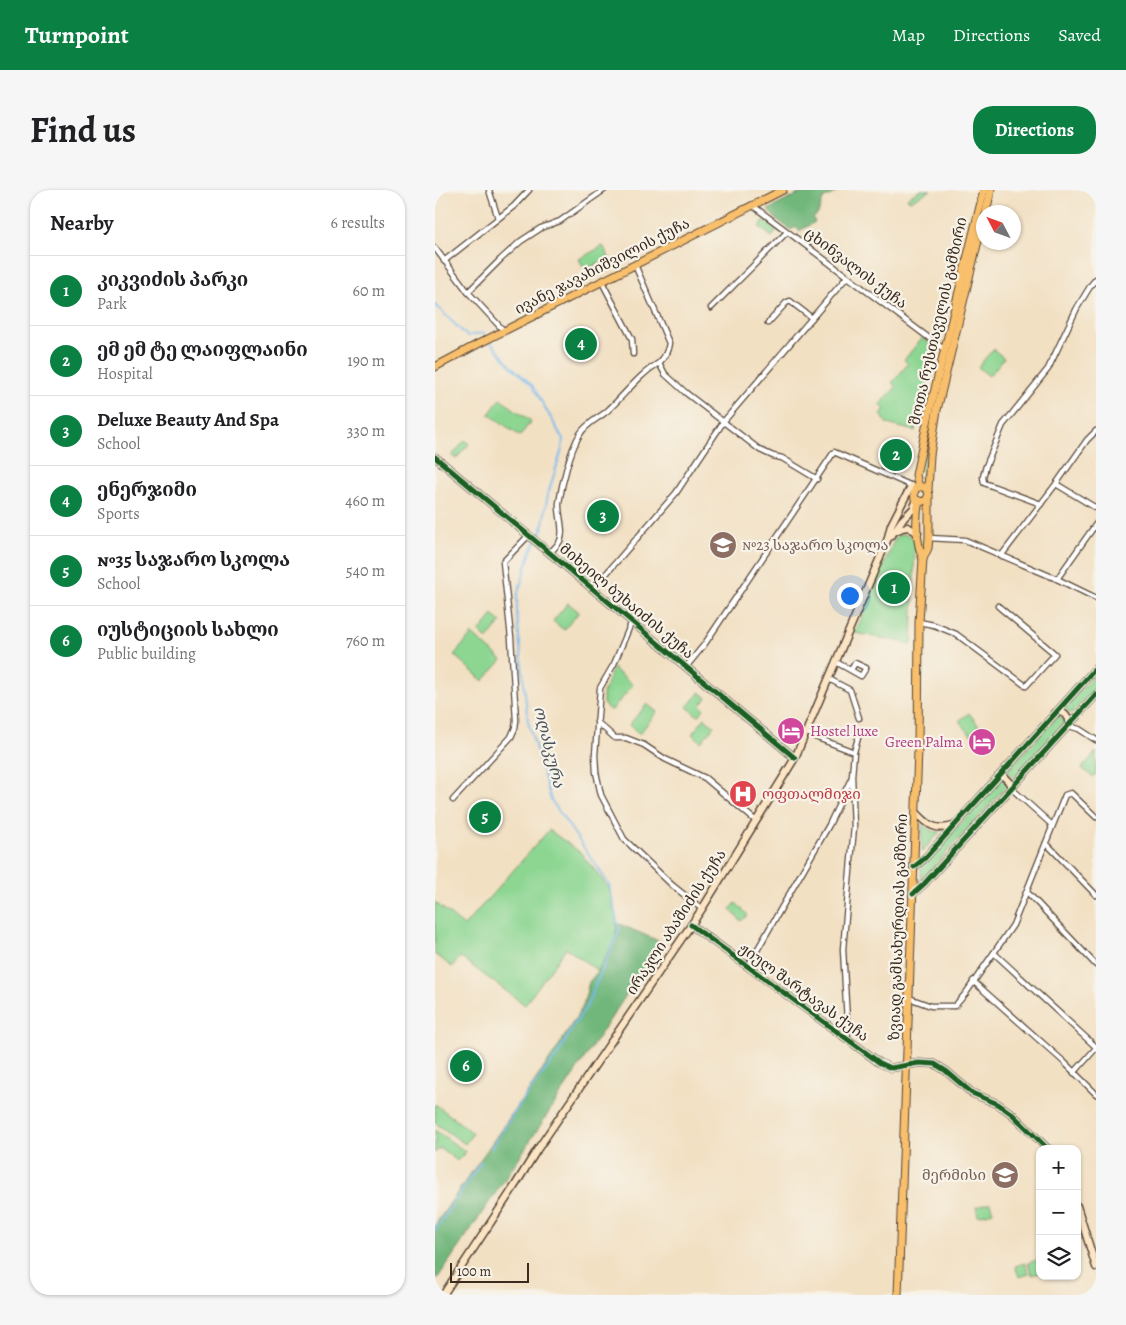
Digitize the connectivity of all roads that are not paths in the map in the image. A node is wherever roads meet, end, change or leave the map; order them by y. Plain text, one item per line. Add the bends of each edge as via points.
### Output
1 (489, 190) edge
2 (529, 190) edge
3 (604, 190) edge
4 (783, 190) edge
5 (984, 190) edge
6 (991, 190) edge
7 (987, 205) edge
8 (752, 206) junction
9 (498, 218) junction
10 (787, 232) junction
11 (435, 248) edge
12 (976, 249) edge
13 (444, 260) junction
14 (635, 265) junction
15 (847, 277) junction
16 (1096, 279) edge
17 (602, 282) junction
18 (468, 292) junction
19 (711, 308) dead end
20 (812, 318) junction
21 (768, 323) dead end
22 (504, 331) junction
23 (945, 350) junction
24 (633, 354) dead end
25 (659, 363) junction
26 (435, 367) edge
27 (724, 421) junction
28 (1096, 431) edge
29 (437, 460) edge
30 (817, 478) junction
31 (1056, 484) junction
32 (915, 488) junction
33 (928, 492) junction
34 (918, 501) junction
35 (1041, 504) junction
36 (1096, 508) edge
37 (1096, 524) edge
38 (893, 533) junction
39 (918, 533) junction
40 (531, 536) junction
41 (929, 538) junction
42 (887, 541) junction
43 (551, 553) junction
44 (1001, 556) junction
45 (923, 559) junction
46 (1057, 579) junction
47 (593, 589) junction
48 (1096, 598) edge
49 (998, 606) dead end
50 (632, 622) junction
51 (919, 622) junction
52 (836, 662) junction
53 (686, 666) junction
54 (1096, 668) edge
55 (851, 670) dead end
56 (829, 679) junction
57 (1096, 695) edge
58 (1054, 714) junction
59 (859, 718) dead end
60 (597, 722) junction
61 (1069, 726) junction
62 (806, 732) junction
63 (858, 738) dead end
64 (1096, 740) edge
65 (854, 752) junction
66 (795, 758) junction
67 (1001, 774) junction
68 (852, 776) junction
69 (1011, 788) junction
70 (453, 800) dead end
71 (916, 812) junction
72 (1096, 817) edge
73 (756, 821) junction
74 (955, 825) junction
75 (1051, 828) junction
76 (1046, 844) junction
77 (914, 867) junction
78 (1027, 892) junction
79 (913, 894) junction
80 (1096, 896) edge
81 (702, 909) junction
82 (691, 925) junction
83 (994, 953) junction
84 (1096, 965) edge
85 (748, 966) junction
86 (973, 982) junction
87 (909, 998) junction
88 (848, 1039) junction
89 (1096, 1047) edge
90 (906, 1066) junction
91 (1074, 1073) junction
92 (1096, 1094) edge
93 (1045, 1145) edge
94 (1081, 1219) edge
95 (1096, 1267) edge
96 (443, 1295) edge
97 (899, 1295) edge

1 - 9 street
2 - 9 street
3 - 18 street via 560,221 521,241
4 - 8 main road, ივანე ჯავახიშვილის ქუჩა
5 - 23 main road, შოთა რუსთაველის გამზირი
6 - 7 main road, შოთა რუსთაველის გამზირი
8 - 10 street, ცხინვალის ქუჩა
8 - 14 main road, ივანე ჯავახიშვილის ქუჩა
9 - 13 street
10 - 15 street, ცხინვალის ქუჩა
10 - 19 street
11 - 13 street
12 - 33 main road, შოთა რუსთაველის გამზირი via 937,410
13 - 18 street
14 - 17 main road, ივანე ჯავახიშვილის ქუჩა
14 - 25 street via 669,343
15 - 20 street
15 - 23 street, ცხინვალის ქუჩა
16 - 35 street via 1077,308 1049,369 1003,425 983,477 984,483
17 - 22 main road, ივანე ჯავახიშვილის ქუჩა
17 - 24 street via 632,339
18 - 22 street
20 - 21 street via 790,301
20 - 27 street
22 - 26 main road, ივანე ჯავახიშვილის ქუჩა
23 - 32 main road, შოთა რუსთაველის გამზირი
25 - 27 street via 665,374 686,393
25 - 43 street via 581,431 574,444 559,505 560,541
27 - 30 street via 760,450 782,458
27 - 47 street via 676,493
28 - 31 street
29 - 40 main road, მიხეილ ბუხაიძის ქუჩა
30 - 32 street via 834,452
30 - 53 street via 704,645
31 - 35 street
31 - 36 street
32 - 33 main road via 924,487
32 - 34 main road via 914,497
32 - 42 main road, ირაკლი აბაშიძის ქუჩა via 891,525
33 - 34 main road via 925,500
33 - 41 main road, ზვიად გამსახურდიას გამზირი
34 - 38 main road, ირაკლი აბაშიძის ქუჩა
34 - 39 main road, ზვიად გამსახურდიას გამზირი
35 - 44 street
37 - 46 street
38 - 39 main road via 908,527
38 - 42 main road, ირაკლი აბაშიძის ქუჩა
39 - 45 main road, ზვიად გამსახურდიას გამზირი
40 - 43 main road, მიხეილ ბუხაიძის ქუჩა
40 - 70 street via 503,562 515,728 511,737
41 - 44 street via 965,540
41 - 45 main road, ზვიად გამსახურდიას გამზირი
42 - 52 main road, ირაკლი აბაშიძის ქუჩა
43 - 47 main road, მიხეილ ბუხაიძის ქუჩა
44 - 46 street
45 - 51 main road, ზვიად გამსახურდიას გამზირი
46 - 48 street
47 - 50 main road, მიხეილ ბუხაიძის ქუჩა
49 - 51 street via 1055,654 1026,686 956,634
50 - 53 main road, მიხეილ ბუხაიძის ქუჩა
50 - 60 street via 600,688
51 - 71 main road, ზვიად გამსახურდიას გამზირი
52 - 55 street
52 - 56 main road, ირაკლი აბაშიძის ქუჩა
53 - 66 main road, მიხეილ ბუხაიძის ქუჩა
54 - 58 main road
56 - 59 street via 850,690
56 - 62 main road, ირაკლი აბაშიძის ქუჩა
57 - 61 main road
58 - 61 main road via 1065,714
58 - 67 main road
60 - 73 street via 615,738 626,738 644,745 705,778
60 - 81 street via 596,763 601,795 624,839
61 - 64 street
61 - 69 main road
62 - 65 street
62 - 66 main road, ირაკლი აბაშიძის ქუჩა
63 - 65 street
65 - 68 street
66 - 73 main road, ირაკლი აბაშიძის ქუჩა
67 - 69 main road
67 - 74 main road
68 - 85 street via 829,826
68 - 88 street via 853,827 843,949
69 - 75 street via 1051,824
69 - 79 main road
71 - 74 main road via 926,823 937,828
71 - 77 main road, ზვიად გამსახურდიას გამზირი
72 - 75 street via 1071,793 1065,795
73 - 81 main road, ირაკლი აბაშიძის ქუჩა
74 - 77 main road
75 - 76 street
76 - 78 street
76 - 80 street
77 - 79 main road, ზვიად გამსახურდიას გამზირი
78 - 83 street via 1013,924
78 - 84 street
79 - 87 main road, ზვიად გამსახურდიას გამზირი
81 - 82 main road, ირაკლი აბაშიძის ქუჩა
82 - 85 main road, ჟიულ შარტავას ქუჩა
82 - 96 main road, ირაკლი აბაშიძის ქუჩა via 537,1150
83 - 86 street
83 - 89 street
85 - 88 main road, ჟიულ შარტავას ქუჩა
86 - 87 street via 955,1006 931,1006
86 - 91 street
87 - 90 main road, ზვიად გამსახურდიას გამზირი
88 - 90 main road, ჟიულ შარტავას ქუჩა via 891,1068
89 - 91 street
90 - 93 main road, ჟიულ შარტავას ქუჩა via 935,1064 972,1093 1012,1114
90 - 97 main road, ზვიად გამსახურდიას გამზირი
91 - 92 street
94 - 95 main road

